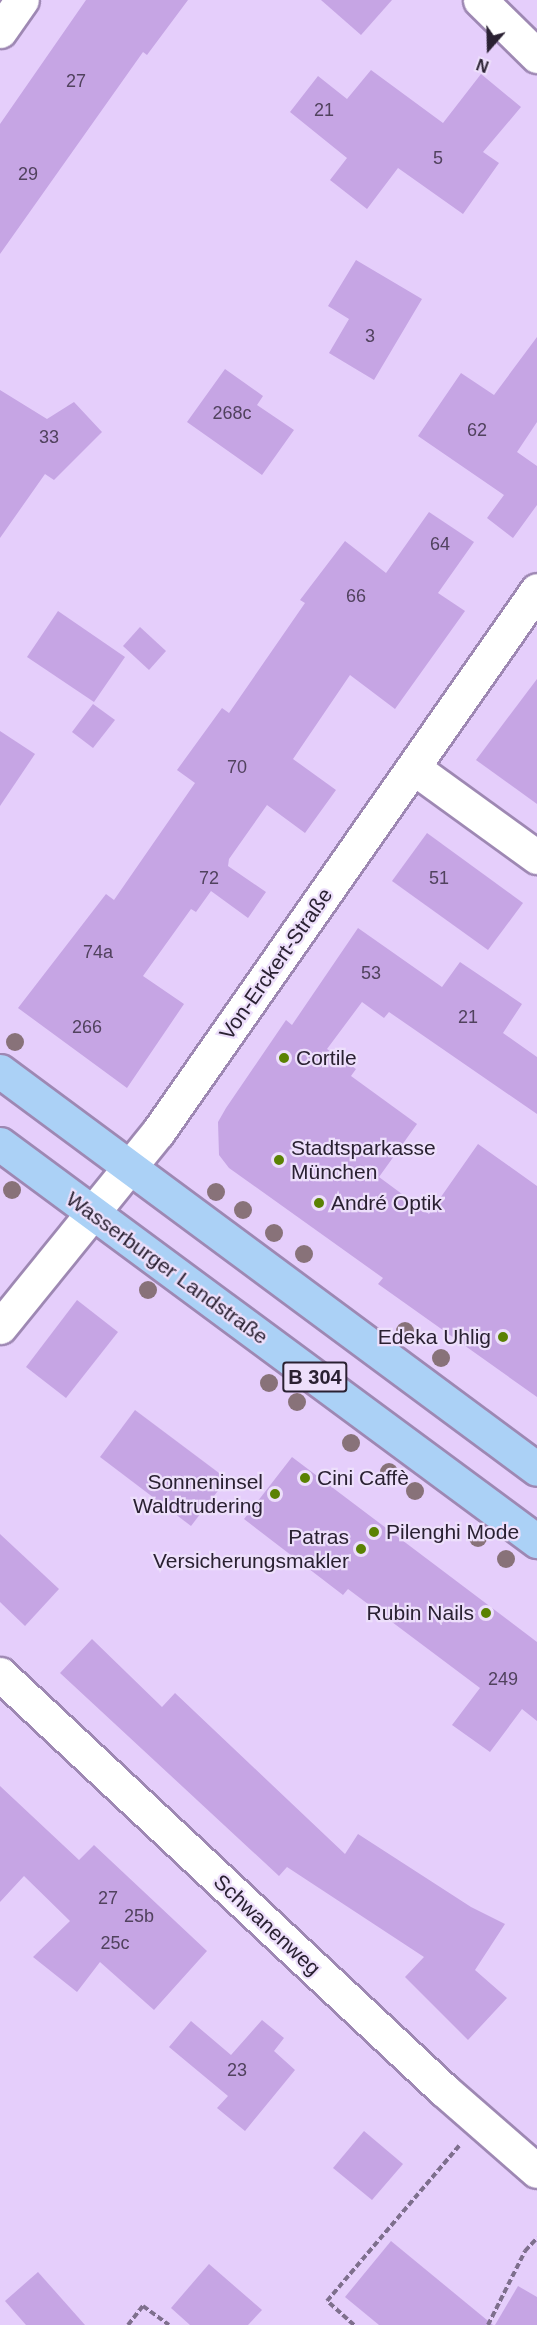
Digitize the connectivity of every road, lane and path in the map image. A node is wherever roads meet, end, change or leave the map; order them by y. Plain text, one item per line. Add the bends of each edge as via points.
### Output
1 (22, 0) edge
2 (480, 0) edge
3 (0, 31) edge
4 (537, 56) edge
5 (537, 590) edge
6 (414, 768) junction
7 (537, 857) edge
8 (0, 1071) edge
9 (0, 1144) edge
10 (129, 1166) junction
11 (92, 1212) junction
12 (0, 1327) edge
13 (537, 1468) edge
14 (537, 1541) edge
15 (0, 1674) edge
16 (462, 2143) dead end
17 (537, 2171) edge
18 (537, 2238) edge
19 (128, 2325) edge
20 (170, 2325) edge
21 (354, 2325) edge
22 (488, 2325) edge

1 - 3 street
2 - 4 street
5 - 6 street, Von-Erckert-Straße
6 - 7 street
6 - 10 street, Von-Erckert-Straße via 182,1099
8 - 10 main road, B 304
9 - 11 main road, Wasserburger Landstraße / B 304
10 - 11 street, Von-Erckert-Straße
10 - 13 main road, B 304
11 - 12 street, Von-Erckert-Straße
11 - 14 main road, Wasserburger Landstraße / B 304
15 - 17 street, Schwanenweg via 444,2090
16 - 21 path via 327,2301
18 - 22 path via 525,2251
19 - 20 path via 143,2306

